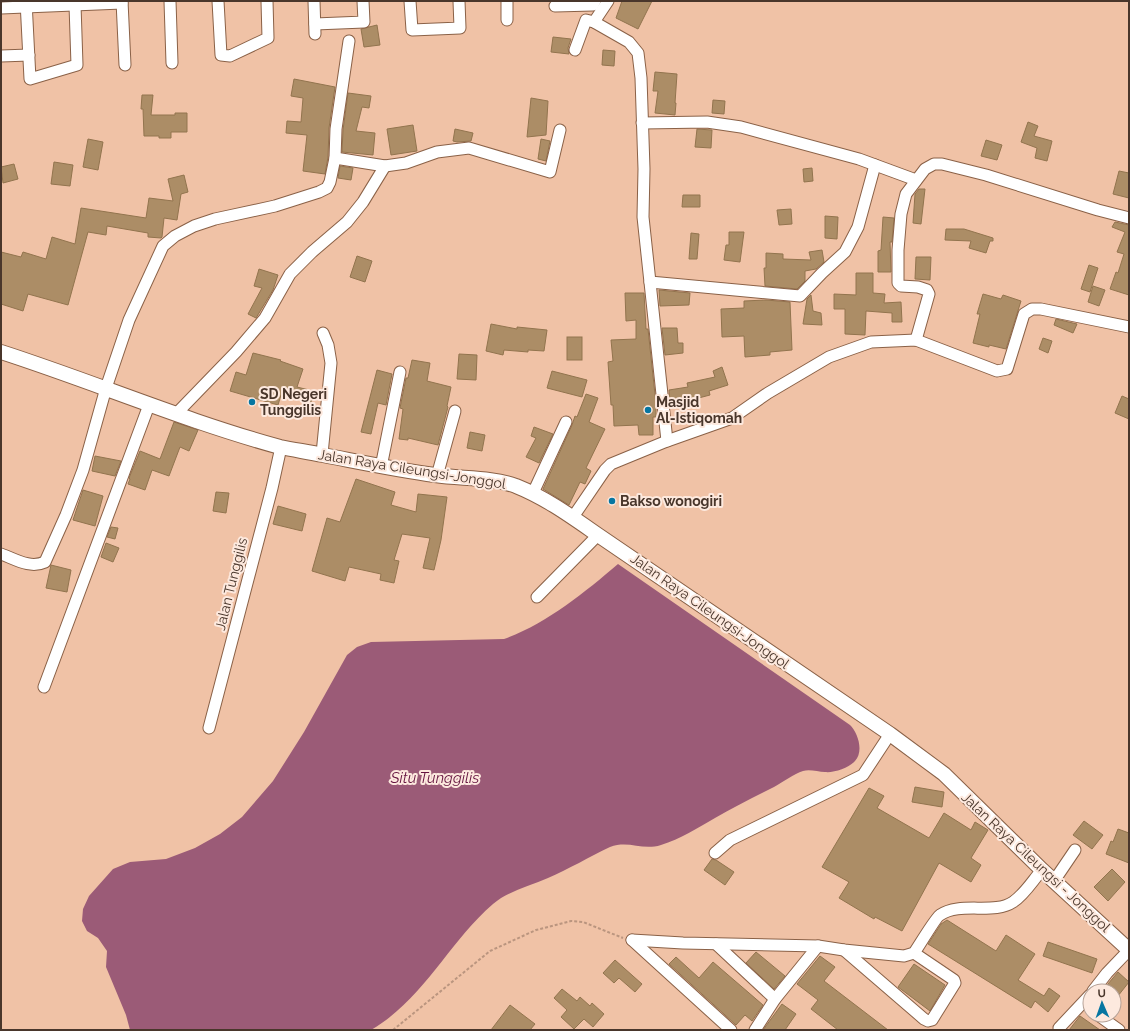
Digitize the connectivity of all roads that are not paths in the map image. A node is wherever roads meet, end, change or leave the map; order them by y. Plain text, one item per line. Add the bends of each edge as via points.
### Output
1 (170, 1) edge
2 (218, 1) edge
3 (267, 1) edge
4 (314, 1) edge
5 (363, 1) edge
6 (410, 1) edge
7 (459, 1) edge
8 (506, 1) edge
9 (595, 1) edge
10 (608, 1) edge
11 (122, 2) edge
12 (26, 4) edge
13 (75, 5) junction
14 (1, 8) edge
15 (555, 8) edge
16 (507, 20) dead end
17 (594, 22) junction
18 (349, 41) dead end
19 (575, 50) dead end
20 (29, 55) junction
21 (1, 56) edge
22 (172, 63) dead end
23 (125, 65) dead end
24 (642, 122) junction
25 (560, 130) dead end
26 (335, 158) junction
27 (875, 165) junction
28 (386, 166) junction
29 (916, 180) junction
30 (1129, 218) edge
31 (650, 282) junction
32 (1129, 327) edge
33 (323, 333) dead end
34 (916, 340) junction
35 (1, 352) edge
36 (400, 372) dead end
37 (106, 388) junction
38 (149, 405) junction
39 (455, 412) dead end
40 (176, 414) junction
41 (566, 422) dead end
42 (667, 441) junction
43 (281, 447) junction
44 (322, 454) junction
45 (381, 467) junction
46 (437, 476) junction
47 (533, 493) junction
48 (573, 517) junction
49 (598, 535) junction
50 (1, 554) edge
51 (536, 597) dead end
52 (44, 687) dead end
53 (210, 728) dead end
54 (890, 734) junction
55 (944, 774) joint
56 (1075, 850) dead end
57 (715, 852) dead end
58 (1042, 870) junction
59 (1054, 881) junction
60 (716, 944) junction
61 (818, 946) junction
62 (844, 950) junction
63 (1129, 950) edge
64 (914, 953) junction
65 (1099, 983) edge
66 (775, 999) junction
67 (1082, 1008) edge
68 (1109, 1023) edge
69 (1060, 1028) dead end
70 (731, 1030) edge
71 (755, 1030) edge
72 (1119, 1030) edge

1 - 22 street
2 - 3 street via 220,55 230,56 268,38
4 - 5 street via 315,29 364,22
6 - 7 street via 412,30 460,28
8 - 16 street
9 - 15 street via 593,5
10 - 17 street
11 - 13 street
11 - 23 street
12 - 13 street
12 - 14 street
12 - 20 street
13 - 20 street via 77,64 30,79
17 - 19 street via 586,20
17 - 24 street via 629,42 638,54
18 - 26 street via 336,129
20 - 21 street
24 - 27 street via 707,122 741,127
24 - 31 street via 643,217
25 - 28 street via 550,172 469,148 437,152 406,163
26 - 28 street
26 - 37 street via 327,188 275,206 194,226 163,246 129,320
27 - 29 street
27 - 31 street via 858,227 846,252 800,296
28 - 40 street via 347,222 290,274 265,318
29 - 30 street via 925,169 934,164 942,164
29 - 34 street via 906,194 901,214 898,278 901,286 918,286 927,290 929,294
31 - 42 street
32 - 34 street via 1032,309 1024,314 1008,370 1003,371 997,371
33 - 44 street via 331,363
34 - 42 street via 871,342 829,357 732,418
35 - 37 main road, Jalan Raya Cileungsi-Jonggol
36 - 45 street
37 - 38 main road, Jalan Raya Cileungsi-Jonggol
37 - 50 street via 84,470 45,562 29,565
38 - 40 main road, Jalan Raya Cileungsi-Jonggol
38 - 52 street
39 - 46 street
40 - 43 main road, Jalan Raya Cileungsi-Jonggol
41 - 47 street
42 - 48 street via 611,464
43 - 44 main road, Jalan Raya Cileungsi-Jonggol
43 - 53 street, Jalan Tunggilis
44 - 45 main road, Jalan Raya Cileungsi-Jonggol
45 - 46 main road, Jalan Raya Cileungsi-Jonggol
46 - 47 main road, Jalan Raya Cileungsi-Jonggol via 498,481
47 - 48 main road, Jalan Raya Cileungsi-Jonggol
48 - 49 main road, Jalan Raya Cileungsi-Jonggol
49 - 51 street
49 - 54 main road, Jalan Raya Cileungsi-Jonggol
54 - 55 main road, Jalan Raya Cileungsi-Jonggol
54 - 57 street via 863,775 730,840
55 - 58 main road, Jalan Raya Cileungsi - Jonggol
56 - 59 street
58 - 59 main road, Jalan Raya Cileungsi - Jonggol
58 - 64 street via 1012,903 996,908 964,908 940,915
59 - 63 main road, Jalan Raya Cileungsi - Jonggol
60 - 61 street
60 - 66 street
60 - 70 street via 632,940
61 - 62 street
61 - 66 street
62 - 64 street via 904,956
62 - 64 street via 928,1021 932,1020 955,983
63 - 65 street
66 - 71 street
67 - 69 street
68 - 72 street

